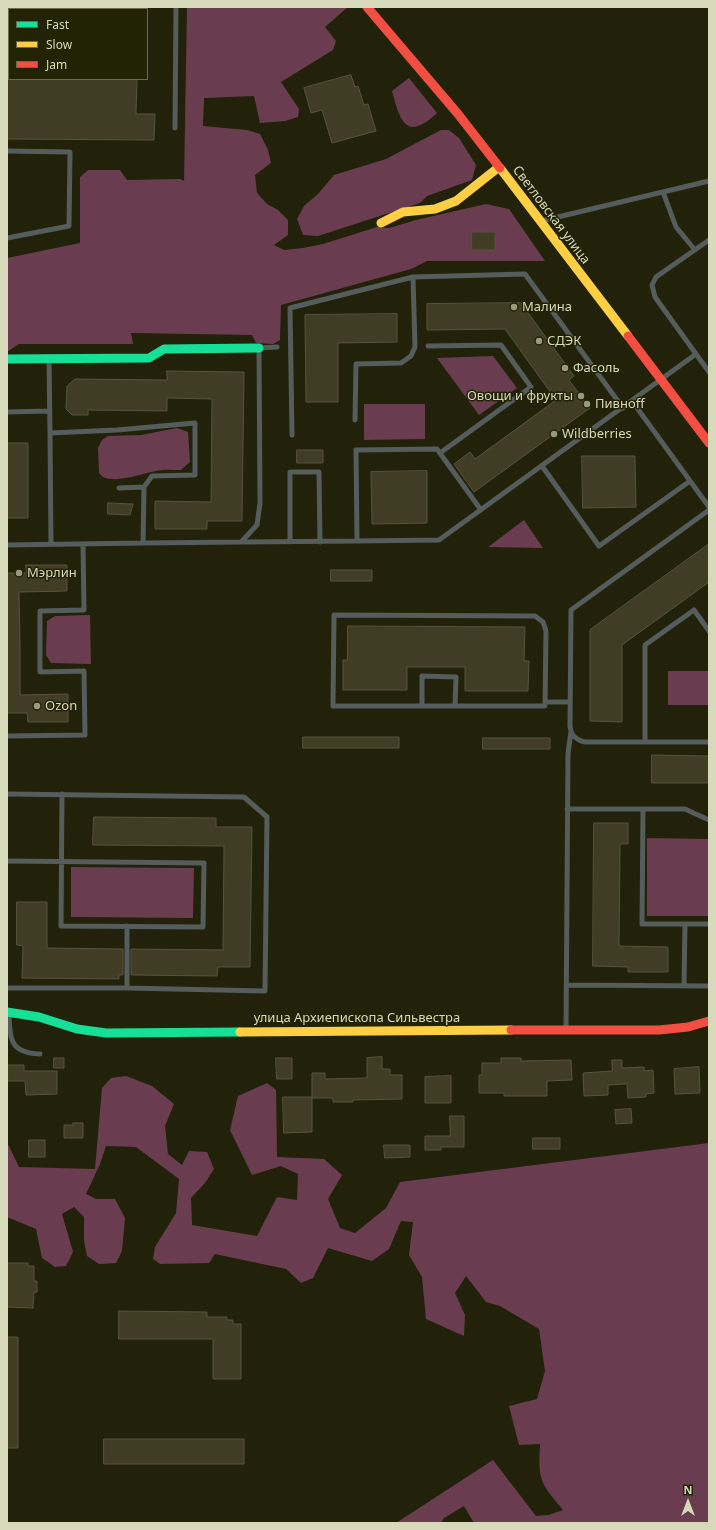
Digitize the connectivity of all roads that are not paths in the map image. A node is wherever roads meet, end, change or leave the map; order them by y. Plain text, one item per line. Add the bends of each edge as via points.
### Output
1 (176, 7) edge
2 (367, 7) edge
3 (175, 128) dead end
4 (7, 152) edge
5 (499, 167) junction
6 (709, 181) edge
7 (663, 192) junction
8 (540, 221) junction
9 (381, 224) dead end
10 (7, 238) edge
11 (709, 240) edge
12 (696, 250) junction
13 (413, 277) junction
14 (428, 346) dead end
15 (277, 347) dead end
16 (259, 348) junction
17 (696, 354) junction
18 (49, 358) junction
19 (7, 359) edge
20 (709, 372) edge
21 (661, 380) junction
22 (632, 401) junction
23 (623, 408) junction
24 (50, 411) junction
25 (7, 412) edge
26 (355, 420) dead end
27 (50, 432) junction
28 (292, 435) dead end
29 (709, 444) edge
30 (440, 453) junction
31 (542, 466) junction
32 (690, 481) junction
33 (144, 487) junction
34 (119, 488) dead end
35 (709, 509) edge
36 (481, 510) junction
37 (357, 541) junction
38 (241, 542) junction
39 (290, 542) junction
40 (320, 542) junction
41 (143, 543) junction
42 (51, 544) junction
43 (83, 544) junction
44 (7, 545) edge
45 (709, 631) edge
46 (546, 702) junction
47 (570, 702) junction
48 (422, 706) junction
49 (455, 706) junction
50 (570, 731) junction
51 (7, 736) edge
52 (644, 742) junction
53 (709, 742) edge
54 (7, 794) edge
55 (62, 794) junction
56 (567, 809) junction
57 (643, 809) junction
58 (709, 820) edge
59 (7, 861) edge
60 (62, 862) junction
61 (685, 924) junction
62 (709, 924) edge
63 (127, 926) junction
64 (566, 985) junction
65 (684, 986) junction
66 (709, 986) edge
67 (7, 988) edge
68 (127, 988) junction
69 (8, 1012) edge
70 (709, 1021) edge
71 (566, 1030) junction
72 (40, 1054) dead end

1 - 3 lane
2 - 5 street, Светловская улица
4 - 10 lane via 70,152 69,226
5 - 8 street, Светловская улица
5 - 9 street via 456,201 435,208 403,212
6 - 7 lane
7 - 8 lane
7 - 12 lane via 676,227
8 - 21 street, Светловская улица
11 - 12 lane
12 - 17 lane via 656,277 652,285 655,297
13 - 23 lane via 525,274
13 - 26 lane via 415,347 411,356 402,363 356,364
13 - 28 lane via 290,308
14 - 30 lane via 501,345 531,387
15 - 16 lane
16 - 18 street via 164,349 149,358
16 - 38 lane via 260,504 257,525
17 - 20 lane
17 - 21 lane
18 - 19 street
18 - 24 lane
21 - 22 lane
21 - 29 street, Светловская улица
22 - 23 lane
22 - 32 lane
23 - 31 lane
24 - 25 lane
24 - 27 lane
27 - 33 lane via 117,430 195,423 195,475 152,476
27 - 42 lane
30 - 36 lane
30 - 37 lane via 437,449 356,450
31 - 32 lane via 599,546
31 - 36 lane
32 - 35 lane
33 - 34 lane
33 - 41 lane
35 - 47 lane via 571,610
36 - 37 lane via 439,540
37 - 40 lane
38 - 39 lane
38 - 41 lane
39 - 40 lane
39 - 40 lane via 290,472 319,472
41 - 43 lane
42 - 43 lane
42 - 44 lane
43 - 51 lane via 84,610 40,611 40,672 84,671 85,735
45 - 52 lane via 694,610 645,645
46 - 47 lane
46 - 48 lane via 546,631 543,622 535,616 334,615 333,706
46 - 49 lane via 546,706
47 - 50 lane
48 - 49 lane
48 - 49 lane via 422,676 456,677
50 - 52 lane via 576,739 585,742
50 - 56 lane
52 - 53 lane
54 - 55 lane
55 - 60 lane
55 - 68 lane via 244,797 267,816 265,991
56 - 57 lane
56 - 64 lane
57 - 58 lane via 685,809
57 - 61 lane via 642,924
59 - 60 lane
60 - 63 lane via 61,926
60 - 63 lane via 204,863 203,927
61 - 62 lane
61 - 65 lane
63 - 68 lane
64 - 65 lane
64 - 71 lane
65 - 66 lane
67 - 68 lane
69 - 71 street, улица Архиепископа Сильвестра via 40,1017 77,1029 106,1032
69 - 72 lane via 10,1038 16,1047 26,1053
70 - 71 street, улица Архиепископа Сильвестра via 692,1027 661,1031

